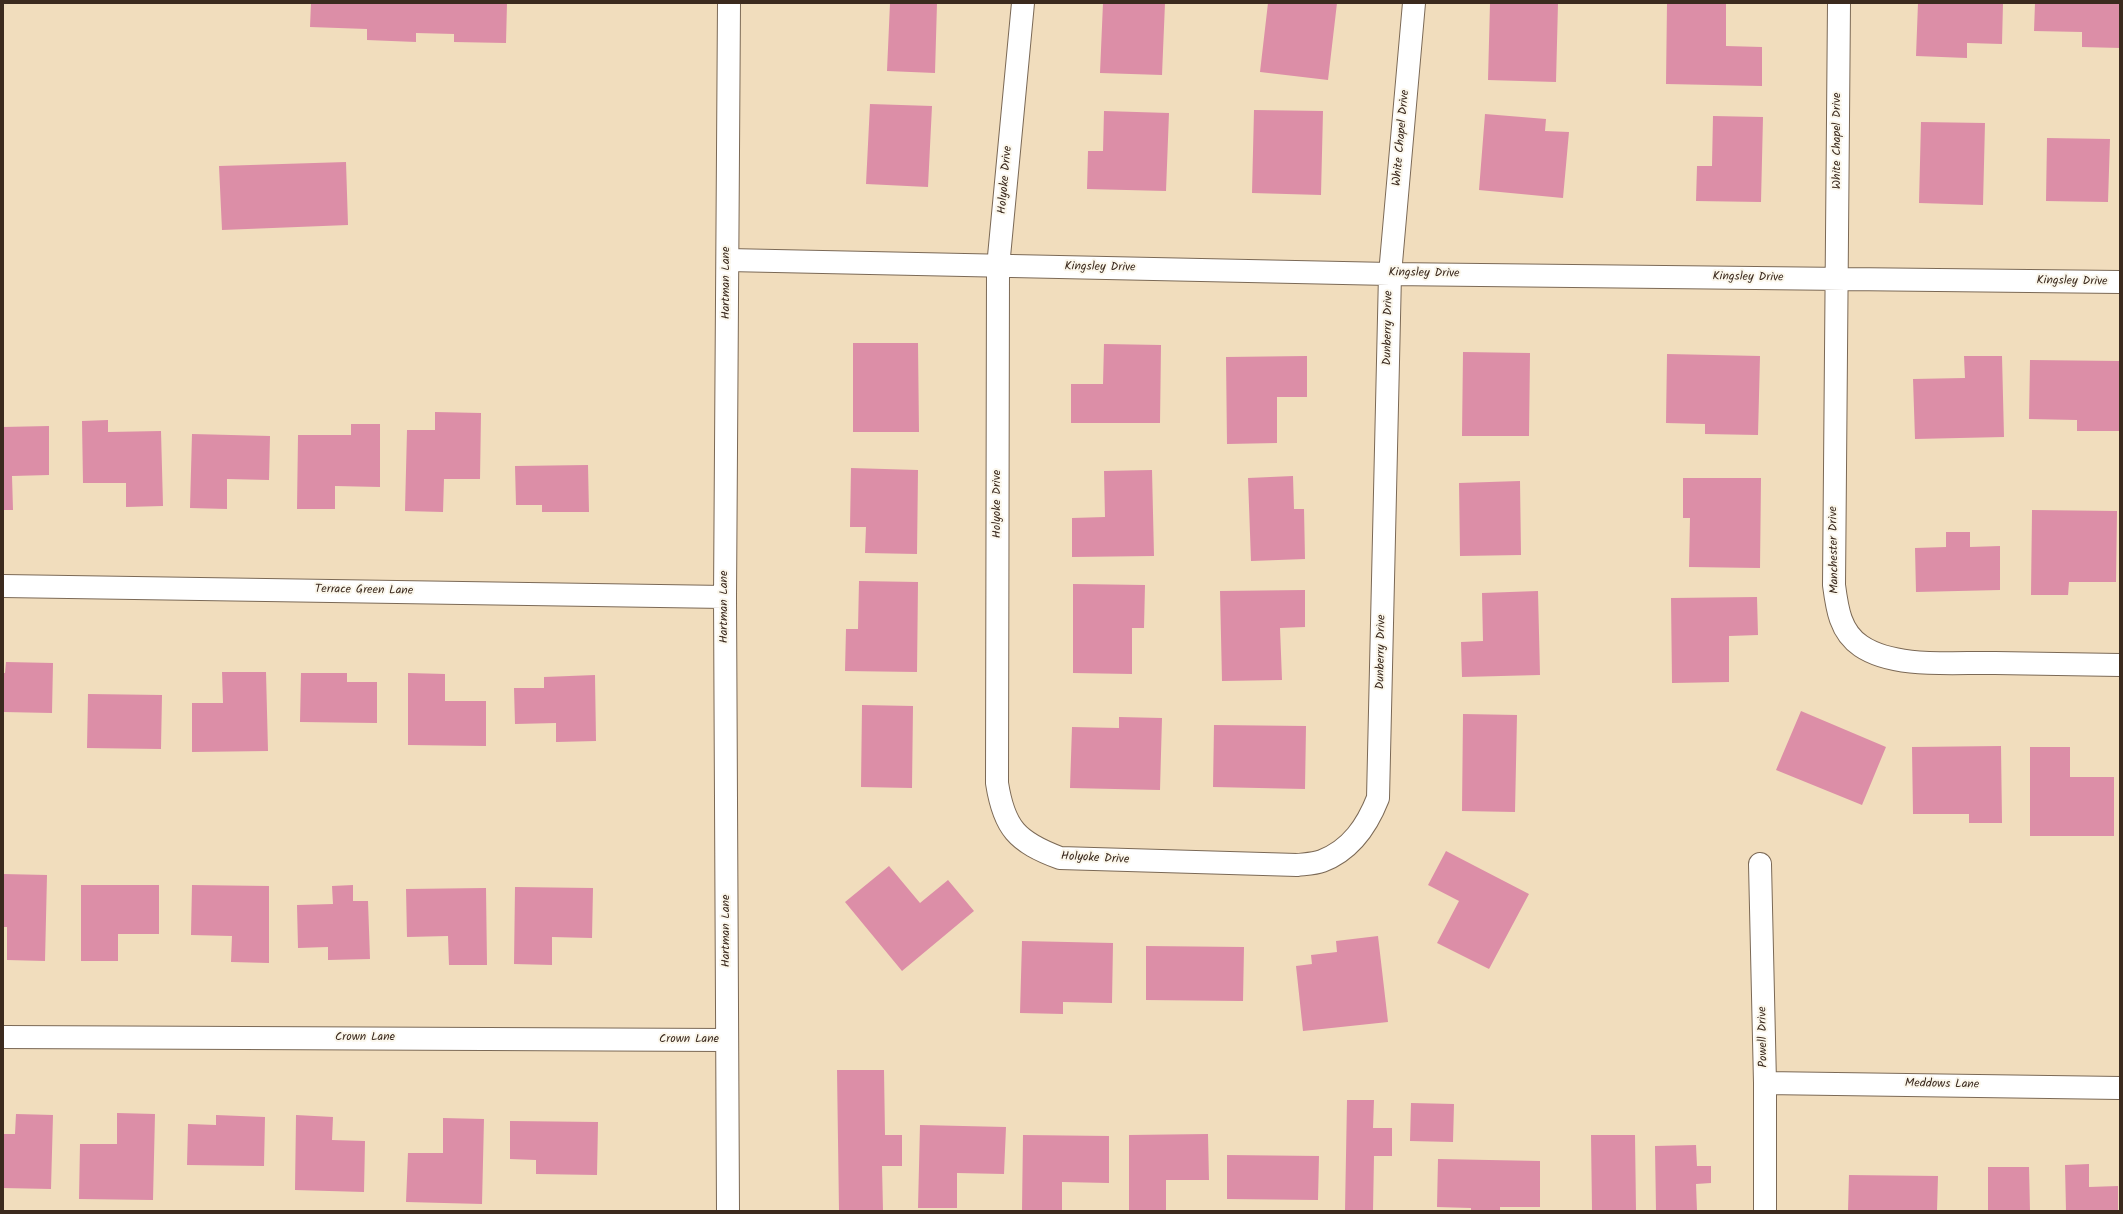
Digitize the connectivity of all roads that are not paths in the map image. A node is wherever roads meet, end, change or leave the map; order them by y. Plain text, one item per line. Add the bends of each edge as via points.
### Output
1 (729, 3) edge
2 (1023, 3) edge
3 (1414, 3) edge
4 (1839, 3) edge
5 (728, 260) junction
6 (998, 267) junction
7 (1390, 274) junction
8 (1838, 278) junction
9 (2120, 282) edge
10 (3, 586) edge
11 (725, 597) junction
12 (2120, 665) edge
13 (1177, 863) joint
14 (1760, 864) dead end
15 (3, 1037) edge
16 (727, 1040) junction
17 (1765, 1083) junction
18 (2120, 1088) edge
19 (728, 1211) edge
20 (1765, 1211) edge

1 - 5 street, Hartman Lane
2 - 6 street, Holyoke Drive
3 - 7 street, White Chapel Drive
4 - 8 street, White Chapel Drive
5 - 6 street, Kingsley Drive
5 - 11 street, Hartman Lane
6 - 7 street, Kingsley Drive
6 - 13 street, Holyoke Drive via 997,783 1000,805 1008,822 1024,841 1060,858
7 - 8 street, Kingsley Drive
7 - 13 street, Dunberry Drive via 1378,798 1359,836 1340,852 1321,862 1297,865
8 - 9 street, Kingsley Drive
8 - 12 street, Manchester Drive via 1834,585 1838,612 1846,632 1860,646 1881,657 1908,661
10 - 11 street, Terrace Green Lane
11 - 16 street, Hartman Lane
14 - 17 street, Powell Drive
15 - 16 street, Crown Lane
16 - 19 street, Hartman Lane
17 - 18 street, Meddows Lane
17 - 20 street, Powell Drive

